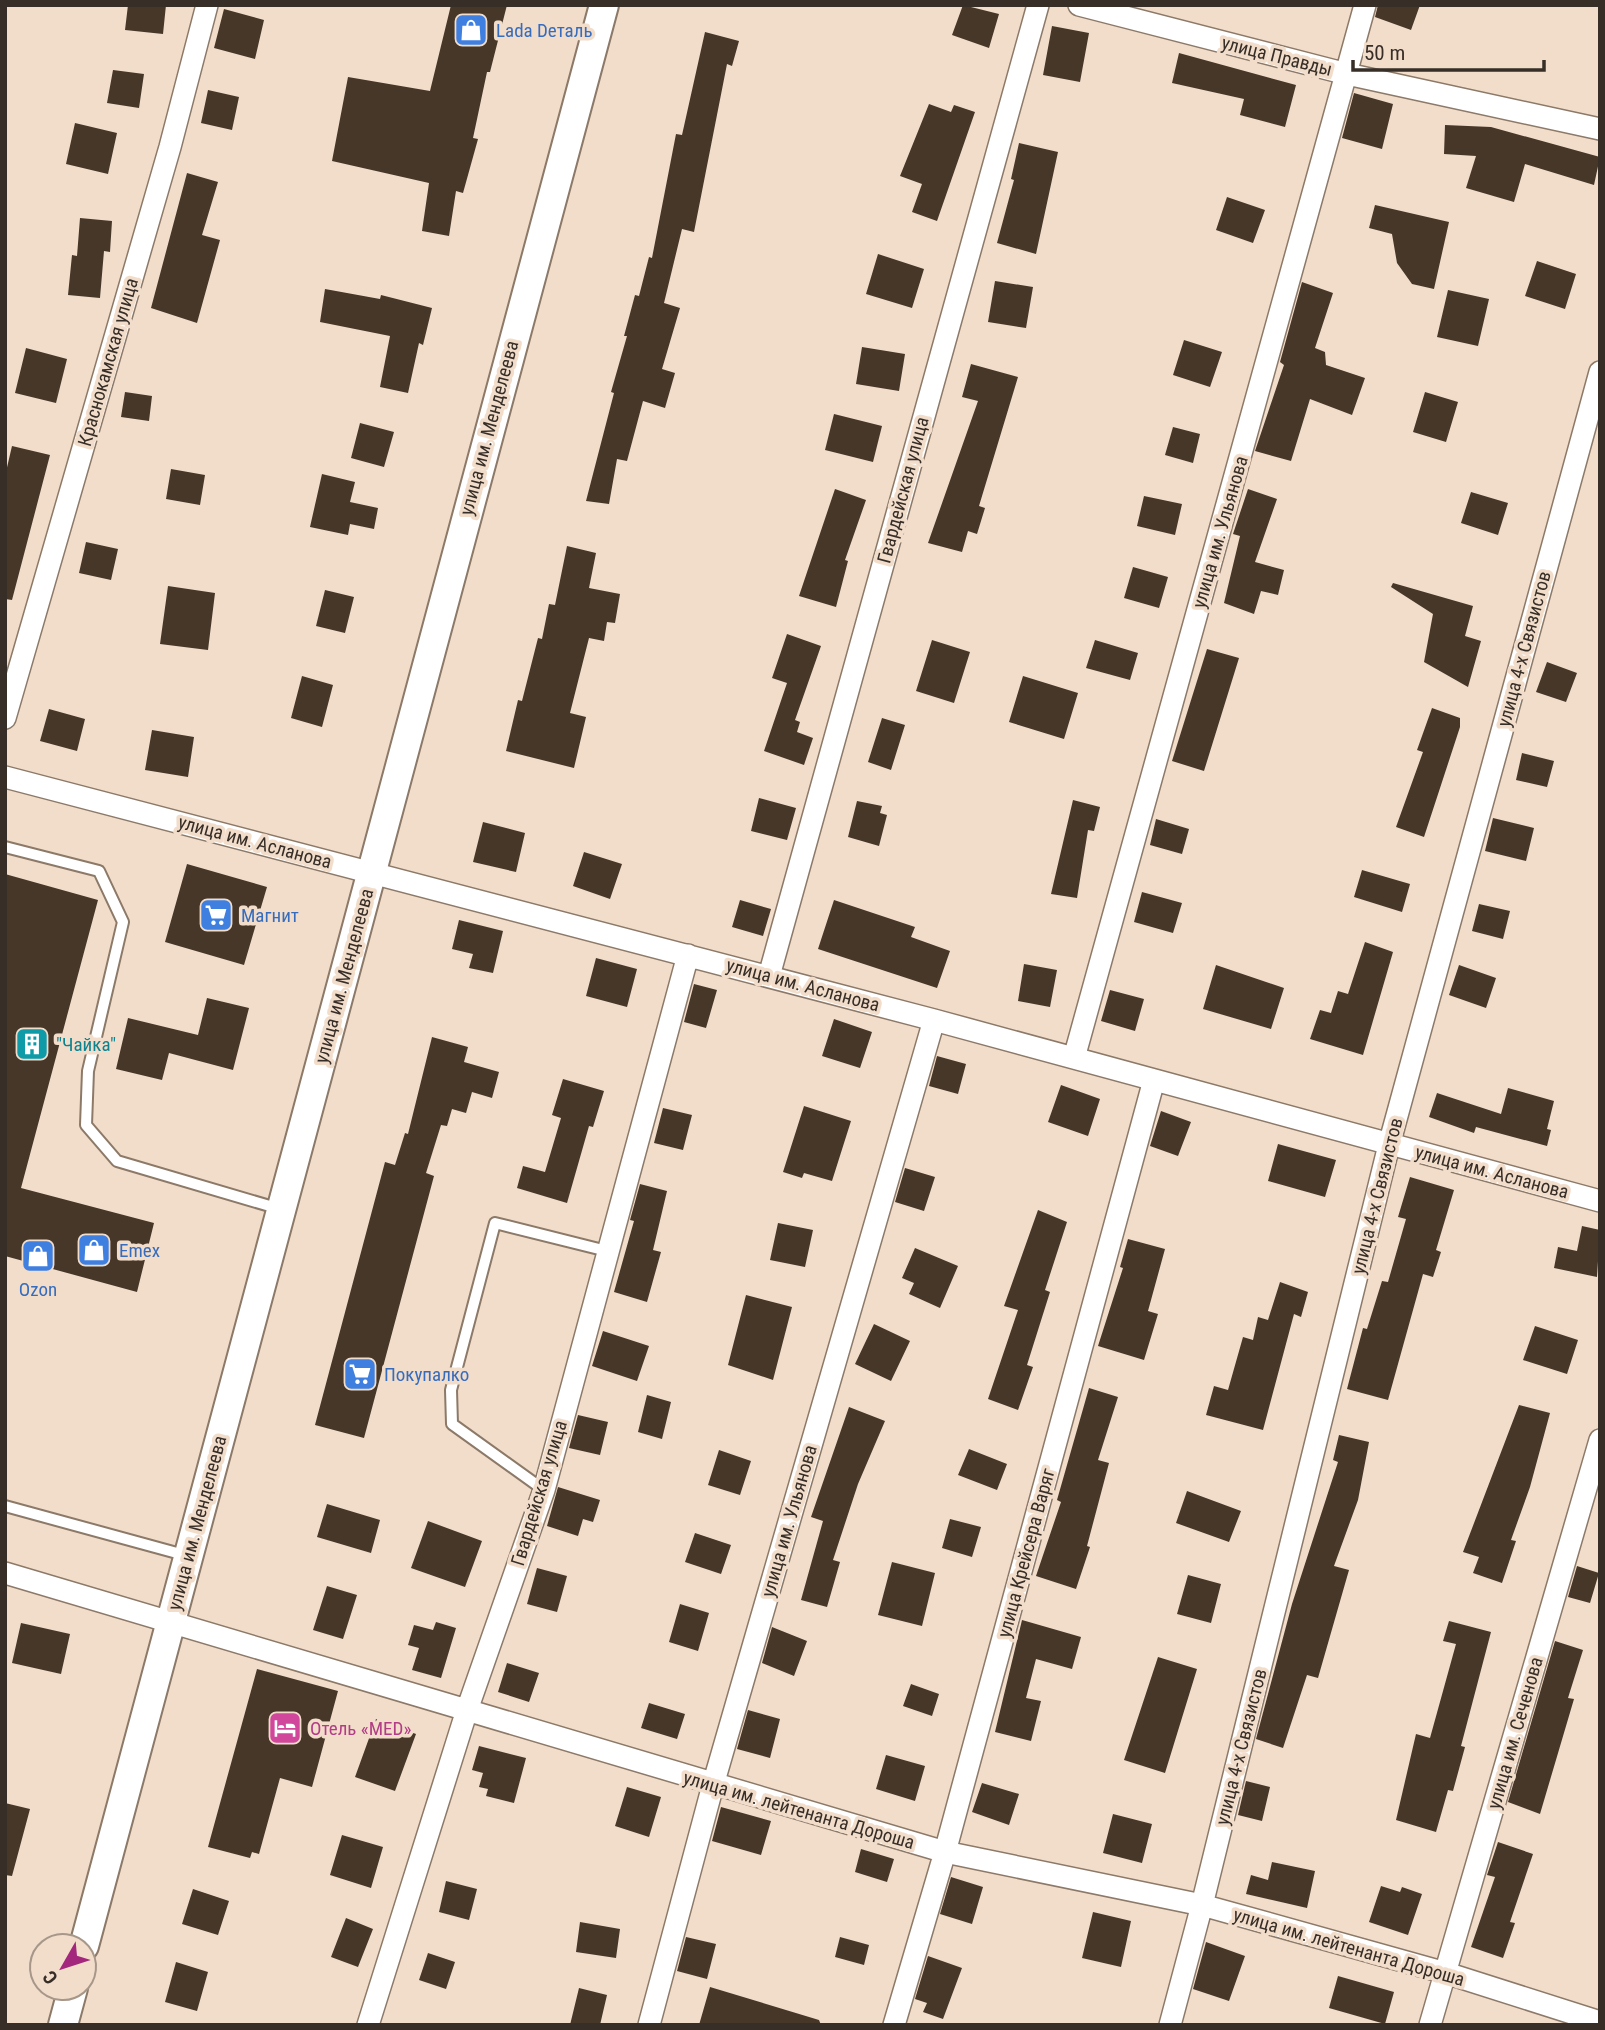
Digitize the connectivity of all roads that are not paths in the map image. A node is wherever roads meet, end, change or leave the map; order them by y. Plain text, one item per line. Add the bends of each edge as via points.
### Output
1 (207, 5) edge
2 (604, 5) edge
3 (1038, 5) edge
4 (1079, 5) edge
5 (1365, 5) edge
6 (1348, 74) junction
7 (1600, 129) edge
8 (1600, 372) edge
9 (5, 718) edge
10 (5, 777) edge
11 (5, 847) edge
12 (372, 872) junction
13 (688, 956) junction
14 (769, 976) junction
15 (934, 1020) junction
16 (1074, 1058) junction
17 (1154, 1080) junction
18 (1389, 1145) junction
19 (1600, 1200) edge
20 (280, 1209) junction
21 (607, 1251) junction
22 (1600, 1440) edge
23 (544, 1490) junction
24 (5, 1506) edge
25 (188, 1556) junction
26 (5, 1573) edge
27 (171, 1621) junction
28 (467, 1710) junction
29 (713, 1785) junction
30 (944, 1852) junction
31 (1202, 1905) junction
32 (88, 1932) edge
33 (1446, 1973) junction
34 (69, 2002) edge
35 (1600, 2022) edge
36 (63, 2025) edge
37 (368, 2025) edge
38 (649, 2025) edge
39 (894, 2025) edge
40 (1170, 2025) edge
41 (1430, 2025) edge

1 - 9 street, Краснокамская улица
2 - 12 main road, улица им. Менделеева
3 - 14 street, Гвардейская улица
4 - 6 street, улица Правды
5 - 6 street, улица им. Ульянова
6 - 7 street, улица Правды
6 - 16 street, улица им. Ульянова
8 - 18 street, улица 4-х Связистов
10 - 12 street, улица им. Асланова
11 - 20 lane via 99,871 123,922 88,1071 86,1125 117,1161
12 - 13 street, улица им. Асланова
12 - 20 main road, улица им. Менделеева
13 - 14 street, улица им. Асланова
13 - 21 street, Гвардейская улица
14 - 15 street, улица им. Асланова
15 - 16 street, улица им. Асланова
15 - 29 street, улица им. Ульянова
16 - 17 street, улица им. Асланова
17 - 18 street, улица им. Асланова
17 - 30 street, улица Крейсера Варяг
18 - 19 street, улица им. Асланова
18 - 31 street, улица 4-х Связистов
20 - 25 main road, улица им. Менделеева
21 - 23 street, Гвардейская улица
21 - 23 lane via 495,1223 486,1249 451,1391 452,1424
22 - 33 street, улица им. Сеченова
23 - 28 street, Гвардейская улица
24 - 25 lane
25 - 27 main road, улица им. Менделеева
26 - 27 street, улица им. лейтенанта Дороша
27 - 28 street, улица им. лейтенанта Дороша
27 - 32 main road, улица им. Менделеева
28 - 29 street, улица им. лейтенанта Дороша
28 - 37 street, Гвардейская улица
29 - 30 street, улица им. лейтенанта Дороша
29 - 38 street, улица им. Ульянова
30 - 31 street, улица им. лейтенанта Дороша
30 - 39 street, улица Крейсера Варяг
31 - 33 street, улица им. лейтенанта Дороша
31 - 40 street, улица 4-х Связистов
33 - 35 street, улица им. лейтенанта Дороша
33 - 41 street, улица им. Сеченова
34 - 36 main road

